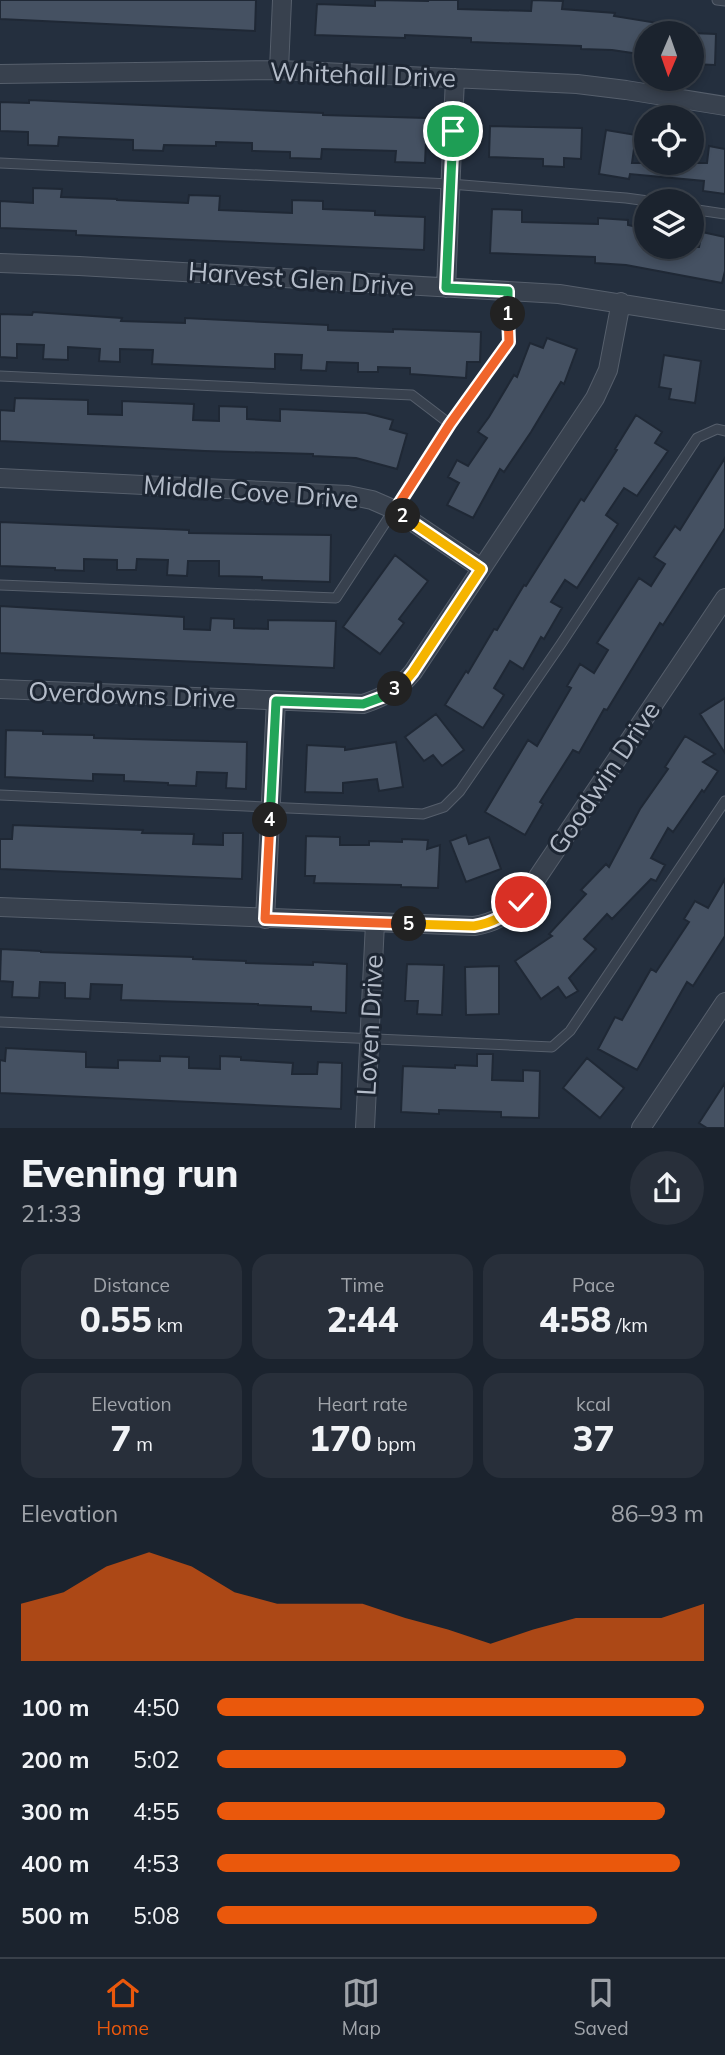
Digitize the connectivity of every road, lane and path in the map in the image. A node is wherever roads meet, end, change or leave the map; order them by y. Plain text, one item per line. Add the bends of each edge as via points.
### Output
1 (282, 0) edge
2 (717, 0) edge
3 (725, 1) edge
4 (279, 70) junction
5 (0, 74) edge
6 (455, 78) junction
7 (725, 106) edge
8 (0, 163) edge
9 (450, 184) junction
10 (634, 199) edge
11 (704, 211) edge
12 (725, 214) edge
13 (0, 263) edge
14 (446, 288) junction
15 (508, 291) junction
16 (621, 303) junction
17 (725, 320) edge
18 (0, 376) edge
19 (450, 424) junction
20 (725, 430) edge
21 (0, 478) edge
22 (395, 510) junction
23 (481, 569) junction
24 (0, 585) edge
25 (725, 598) edge
26 (0, 689) edge
27 (276, 701) junction
28 (0, 795) edge
29 (725, 801) edge
30 (271, 808) junction
31 (0, 907) edge
32 (265, 919) junction
33 (375, 923) junction
34 (725, 1002) edge
35 (0, 1022) edge
36 (370, 1038) junction
37 (365, 1128) edge
38 (641, 1128) edge

1 - 4 street
2 - 3 lane
4 - 5 street, Whitehall Drive
4 - 6 street, Whitehall Drive
6 - 7 street, Whitehall Drive via 577,84
6 - 9 street
8 - 9 lane
9 - 10 lane
9 - 14 street
11 - 12 lane
13 - 14 street, Harvest Glen Drive
14 - 15 street, Harvest Glen Drive
15 - 16 street, Harvest Glen Drive
15 - 19 lane via 509,342
16 - 17 street, Harvest Glen Drive
16 - 23 street, Overdowns Drive via 608,370 595,398
18 - 19 lane via 412,395
19 - 22 lane
20 - 30 lane via 697,438 561,644 460,791 444,807 423,814
21 - 22 street, Middle Cove Drive via 348,495
22 - 23 street, Middle Cove Drive
22 - 24 lane via 337,598
23 - 27 street, Overdowns Drive via 413,672 385,696 363,704
25 - 33 street, Goodwin Drive via 521,902 484,925
26 - 27 street, Overdowns Drive
27 - 30 street
28 - 30 lane
29 - 36 lane via 570,1031 552,1047
30 - 32 street
31 - 32 street, Goodwin Drive
32 - 33 street, Goodwin Drive
33 - 36 street, Loven Drive
34 - 38 street
35 - 36 lane
36 - 37 street, Loven Drive

